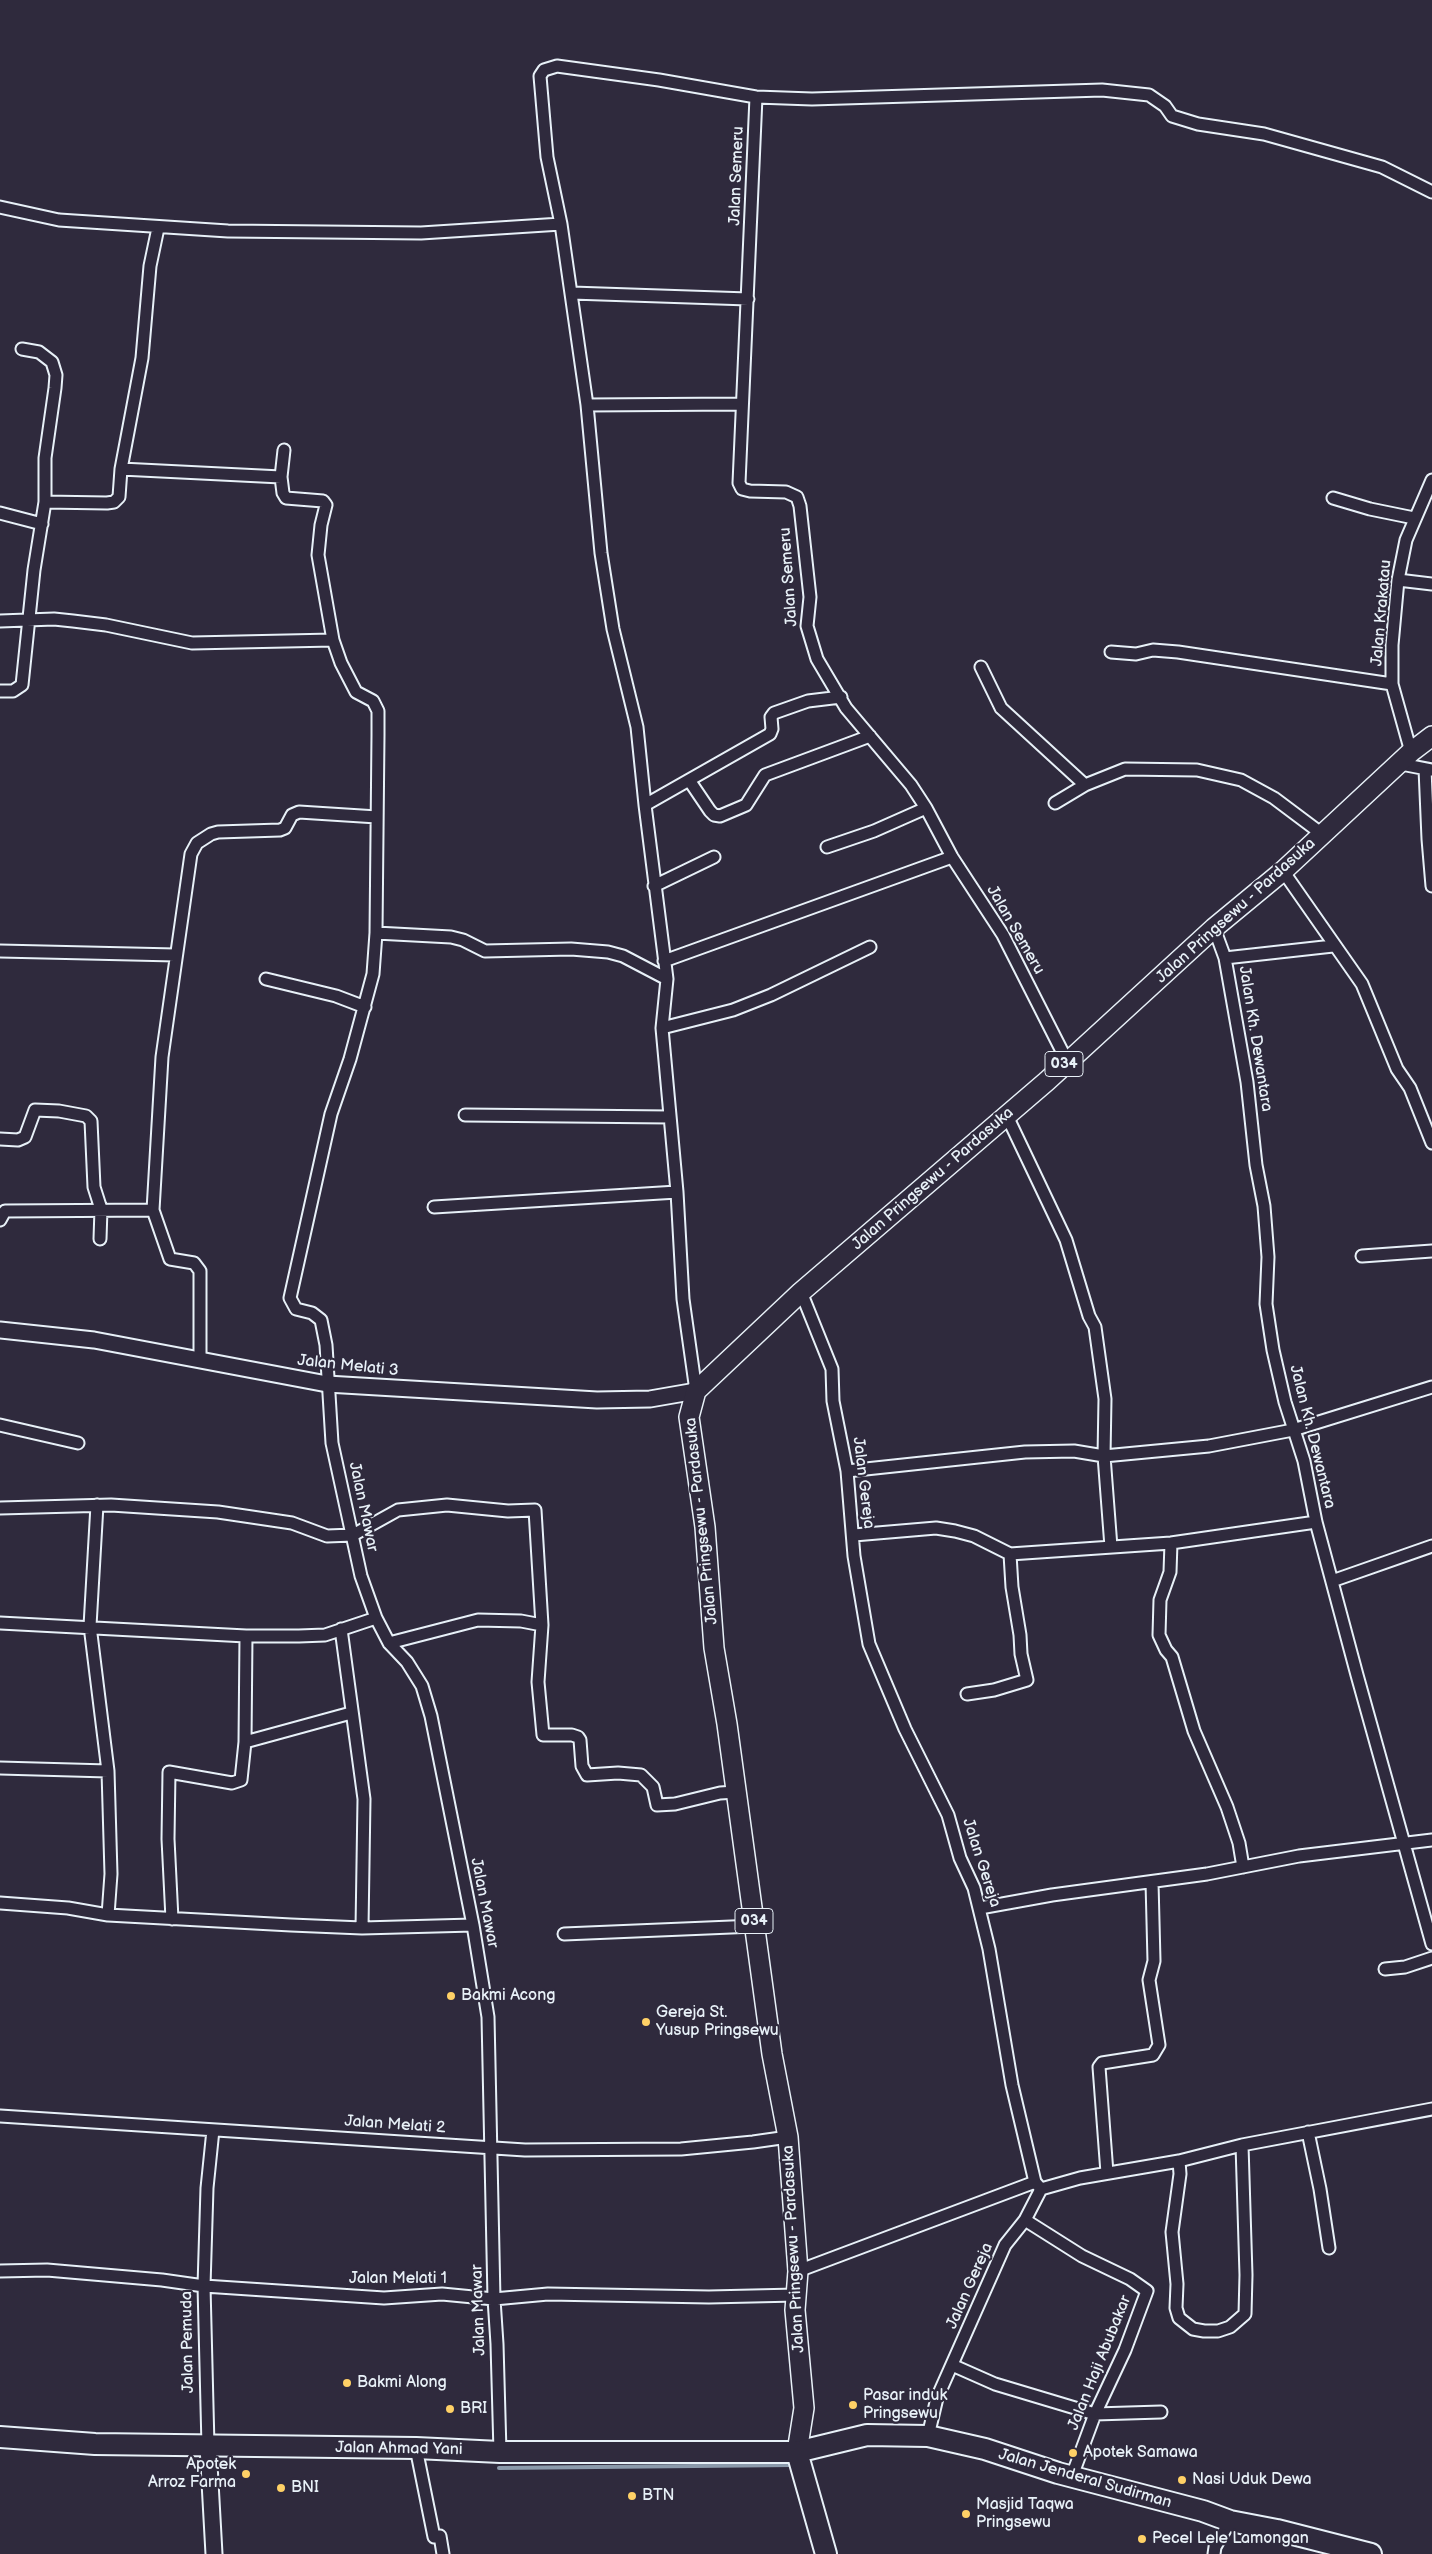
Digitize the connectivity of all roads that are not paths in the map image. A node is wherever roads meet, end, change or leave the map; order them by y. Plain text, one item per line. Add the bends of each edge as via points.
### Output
1 (756, 97) junction
2 (1432, 192) edge
3 (0, 208) edge
4 (561, 224) junction
5 (158, 228) junction
6 (572, 293) junction
7 (748, 299) junction
8 (22, 349) dead end
9 (741, 404) junction
10 (587, 405) junction
11 (284, 450) dead end
12 (121, 469) junction
13 (280, 478) junction
14 (1432, 480) edge
15 (1332, 498) dead end
16 (46, 502) junction
17 (0, 513) edge
18 (1414, 518) junction
19 (42, 524) junction
20 (1398, 580) junction
21 (1432, 584) edge
22 (31, 619) junction
23 (0, 621) edge
24 (332, 640) junction
25 (1111, 652) dead end
26 (981, 667) dead end
27 (1392, 684) junction
28 (0, 691) edge
29 (841, 697) junction
30 (870, 736) junction
31 (1432, 736) edge
32 (1406, 758) junction
33 (1429, 770) edge
34 (689, 780) junction
35 (1084, 785) junction
36 (1055, 803) dead end
37 (644, 805) junction
38 (926, 808) junction
39 (377, 817) junction
40 (1322, 834) junction
41 (827, 847) dead end
42 (714, 857) dead end
43 (952, 857) junction
44 (1283, 871) junction
45 (654, 886) junction
46 (1432, 886) edge
47 (1214, 928) junction
48 (376, 933) junction
49 (1334, 946) junction
50 (870, 947) dead end
51 (0, 951) edge
52 (175, 955) junction
53 (1225, 958) junction
54 (664, 961) junction
55 (266, 978) dead end
56 (667, 980) junction
57 (365, 1007) junction
58 (662, 1028) junction
59 (1067, 1061) junction
60 (465, 1115) dead end
61 (1007, 1116) junction
62 (670, 1117) junction
63 (0, 1139) edge
64 (1432, 1143) edge
65 (677, 1192) junction
66 (434, 1207) dead end
67 (101, 1210) junction
68 (153, 1210) junction
69 (0, 1220) edge
70 (100, 1239) dead end
71 (1432, 1251) edge
72 (1362, 1256) dead end
73 (801, 1292) junction
74 (0, 1330) edge
75 (200, 1359) junction
76 (327, 1384) junction
77 (1432, 1387) edge
78 (696, 1391) junction
79 (0, 1425) edge
80 (1293, 1430) junction
81 (78, 1443) dead end
82 (1104, 1456) junction
83 (847, 1470) junction
84 (97, 1505) junction
85 (0, 1508) edge
86 (1316, 1522) junction
87 (854, 1534) junction
88 (354, 1535) junction
89 (1171, 1543) junction
90 (1432, 1546) edge
91 (1111, 1547) junction
92 (1010, 1554) junction
93 (1332, 1581) junction
94 (376, 1618) junction
95 (0, 1623) edge
96 (542, 1625) junction
97 (90, 1626) junction
98 (340, 1629) junction
99 (246, 1636) junction
100 (389, 1643) junction
101 (967, 1694) dead end
102 (351, 1713) junction
103 (245, 1742) junction
104 (0, 1768) edge
105 (108, 1771) junction
106 (736, 1792) junction
107 (1432, 1840) edge
108 (1406, 1845) junction
109 (1243, 1867) junction
110 (1152, 1882) junction
111 (0, 1903) edge
112 (980, 1908) junction
113 (108, 1915) junction
114 (172, 1919) junction
115 (473, 1925) junction
116 (755, 1926) junction
117 (362, 1928) junction
118 (564, 1934) dead end
119 (1432, 1944) edge
120 (1432, 1958) edge
121 (1385, 1969) dead end
122 (1432, 2109) edge
123 (0, 2116) edge
124 (213, 2130) junction
125 (1308, 2132) junction
126 (788, 2137) junction
127 (1242, 2145) junction
128 (492, 2147) junction
129 (1179, 2161) junction
130 (1107, 2173) junction
131 (1038, 2186) junction
132 (1024, 2220) junction
133 (1329, 2248) dead end
134 (0, 2271) edge
135 (798, 2271) junction
136 (204, 2286) junction
137 (796, 2296) junction
138 (494, 2299) junction
139 (952, 2365) junction
140 (1161, 2412) dead end
141 (1095, 2414) junction
142 (928, 2436) junction
143 (0, 2437) edge
144 (208, 2446) junction
145 (416, 2448) junction
146 (500, 2452) junction
147 (797, 2452) junction
148 (1072, 2476) junction
149 (1230, 2521) junction
150 (214, 2554) edge
151 (443, 2554) edge
152 (826, 2554) edge
153 (1214, 2554) edge
154 (1371, 2554) edge

1 - 2 street via 874,99 918,94 1102,90 1149,95 1172,116 1198,124 1264,134 1382,167
1 - 4 street via 557,66 544,70 540,76 547,156
1 - 7 street, Jalan Semeru
3 - 5 street via 60,220
4 - 5 street via 421,233
4 - 6 street
5 - 12 street via 150,266 142,358
6 - 7 street
6 - 10 street
7 - 9 street, Jalan Semeru
8 - 16 street via 39,352 52,362 56,375 44,458
9 - 10 street
9 - 29 street, Jalan Semeru via 739,483 742,489 750,491 786,492 797,497 810,597 807,626 817,658
10 - 37 street via 601,553 613,629 638,727
11 - 13 street
12 - 13 street
12 - 16 street via 119,497 114,502
13 - 24 street via 286,498 323,501 326,505 318,555
14 - 18 street, Jalan Krakatau
15 - 18 street
16 - 19 street
17 - 19 street
18 - 20 street, Jalan Krakatau
19 - 22 street via 34,570
20 - 21 street
20 - 27 street, Jalan Krakatau
22 - 23 street
22 - 24 street via 106,625 192,644
22 - 28 street via 22,685 13,692
24 - 39 street via 356,692 373,701 378,711
25 - 27 street via 1178,652
26 - 35 street via 1001,708
27 - 32 street, Jalan Krakatau
29 - 30 street, Jalan Semeru via 846,708
29 - 34 street via 808,701 774,713 770,734
30 - 34 street via 765,775 746,805 726,815 714,815
30 - 38 street, Jalan Semeru
31 - 32 main road, Jalan Pringsewu - Pardasuka / 034
32 - 33 street
32 - 40 main road, Jalan Pringsewu - Pardasuka / 034
33 - 46 street via 1428,840
34 - 37 street
35 - 36 street
35 - 40 street via 1125,769 1197,770 1241,780 1274,798
37 - 45 street
38 - 41 street
38 - 43 street, Jalan Semeru
39 - 48 street
39 - 52 street via 306,811 292,815 280,830 218,832 197,843 192,854
40 - 44 main road, Jalan Pringsewu - Pardasuka / 034
42 - 45 street
43 - 54 street
43 - 59 street, Jalan Semeru via 1003,935
44 - 47 main road, Jalan Pringsewu - Pardasuka / 034
44 - 49 street
45 - 54 street
47 - 53 street, Jalan Kh. Dewantara
47 - 59 main road, Jalan Pringsewu - Pardasuka / 034
48 - 56 street via 451,937 485,951 571,949 608,952 623,956
48 - 57 street via 373,974
49 - 53 street
49 - 64 street via 1362,984
50 - 58 street via 733,1010
51 - 52 street
52 - 68 street via 162,1057
53 - 80 street, Jalan Kh. Dewantara via 1264,1206 1269,1326
54 - 56 street
55 - 57 street
56 - 58 street
57 - 76 street, Jalan Mawar via 331,1114 290,1298 296,1309 312,1313 321,1320 326,1345
58 - 62 street
59 - 61 main road, Jalan Pringsewu - Pardasuka / 034
60 - 62 street
61 - 73 main road, Jalan Pringsewu - Pardasuka / 034
61 - 82 street via 1066,1240 1095,1327 1105,1399
62 - 65 street
63 - 67 street via 25,1137 34,1110 86,1116 93,1128 94,1188
65 - 66 street
65 - 78 street via 683,1299
67 - 68 street
67 - 69 street via 5,1211
67 - 70 street
68 - 75 street via 170,1259 194,1263 200,1271
71 - 72 street
73 - 78 main road, Jalan Pringsewu - Pardasuka / 034
73 - 83 street, Jalan Gereja via 832,1369 833,1401
74 - 75 street, Jalan Melati 3 via 94,1340
75 - 76 street, Jalan Melati 3
76 - 78 street, Jalan Melati 3 via 597,1400 650,1399
76 - 88 street, Jalan Mawar via 332,1443
77 - 80 street
78 - 106 main road, Jalan Pringsewu - Pardasuka / 034 via 689,1417 705,1527 714,1648
79 - 81 street
80 - 82 street via 1209,1446
80 - 86 street, Jalan Kh. Dewantara via 1304,1461
82 - 83 street via 1074,1451 1025,1452
82 - 91 street
83 - 87 street, Jalan Gereja
84 - 85 street
84 - 88 street via 218,1512 292,1523 327,1536
84 - 97 street
86 - 89 street
86 - 93 street, Jalan Kh. Dewantara
87 - 92 street via 936,1528 974,1536
87 - 112 street, Jalan Gereja via 854,1556 869,1644 905,1729 948,1815 960,1858
88 - 94 street, Jalan Mawar via 361,1576
88 - 96 street via 398,1510 447,1506 534,1510
89 - 91 street
89 - 109 street via 1170,1572 1160,1600 1159,1635 1172,1657 1194,1731 1227,1806
90 - 93 street
91 - 92 street
92 - 101 street via 1020,1654 1027,1680
93 - 108 street, Jalan Kh. Dewantara
94 - 98 street
94 - 100 street, Jalan Mawar
95 - 97 street
96 - 100 street via 478,1620
96 - 106 street via 538,1682 543,1735 578,1737 586,1775 641,1775 653,1787 657,1805
97 - 99 street
97 - 105 street
98 - 99 street via 324,1635
98 - 102 street
99 - 103 street
100 - 115 street, Jalan Mawar via 407,1662 422,1686 431,1716
102 - 103 street
102 - 117 street via 364,1799
103 - 114 street via 241,1780 232,1783 169,1772
104 - 105 street
105 - 113 street via 111,1874
106 - 116 main road, Jalan Pringsewu - Pardasuka / 034
107 - 108 street
108 - 109 street via 1299,1856
108 - 119 street, Jalan Kh. Dewantara
109 - 110 street
110 - 112 street
110 - 130 street via 1154,1961 1149,1980 1159,2045 1153,2055 1102,2063 1099,2067
111 - 113 street via 68,1908
112 - 131 street, Jalan Gereja via 1012,2085
113 - 114 street
114 - 117 street
115 - 117 street
115 - 128 street, Jalan Mawar via 488,2017
116 - 118 street
116 - 126 main road, Jalan Pringsewu - Pardasuka / 034 via 772,2054
120 - 121 street via 1405,1967
122 - 125 street
123 - 124 street, Jalan Melati 2
124 - 128 street, Jalan Melati 2
124 - 136 street, Jalan Pemuda via 207,2188
125 - 127 street
125 - 133 street
126 - 128 street, Jalan Melati 2 via 681,2149 525,2150
126 - 135 main road, Jalan Pringsewu - Pardasuka / 034
127 - 129 street
127 - 129 street via 1245,2314 1230,2327 1218,2331 1194,2329 1179,2318 1176,2308 1172,2232
128 - 138 street, Jalan Mawar
129 - 130 street
130 - 131 street
131 - 132 street, Jalan Gereja
131 - 135 street
132 - 139 street, Jalan Gereja via 1005,2245
132 - 141 street, Jalan Haji Abubakar via 1147,2291 1125,2350
134 - 136 street, Jalan Melati 1 via 47,2270
135 - 137 main road, Jalan Pringsewu - Pardasuka / 034
136 - 138 street, Jalan Melati 1 via 384,2298 442,2294
136 - 144 street, Jalan Pemuda
137 - 138 street, Jalan Melati 1 via 548,2294
137 - 147 main road, Jalan Pringsewu - Pardasuka / 034 via 804,2408
138 - 146 street, Jalan Mawar
139 - 141 street via 994,2384
139 - 142 street, Jalan Gereja via 937,2398
140 - 141 street
141 - 148 street, Jalan Haji Abubakar
142 - 147 highway, Jalan Jenderal Sudirman via 867,2435
142 - 148 highway, Jalan Jenderal Sudirman via 985,2449
143 - 144 highway, Jalan Ahmad Yani via 95,2444
144 - 145 highway, Jalan Ahmad Yani
144 - 150 street, Jalan Pemuda
145 - 146 highway, Jalan Ahmad Yani
145 - 151 street via 434,2537 440,2536
146 - 147 highway, Jalan Ahmad Yani
147 - 152 highway
148 - 149 highway, Jalan Jenderal Sudirman
149 - 153 street
149 - 154 highway, Jalan Jenderal Sudirman

